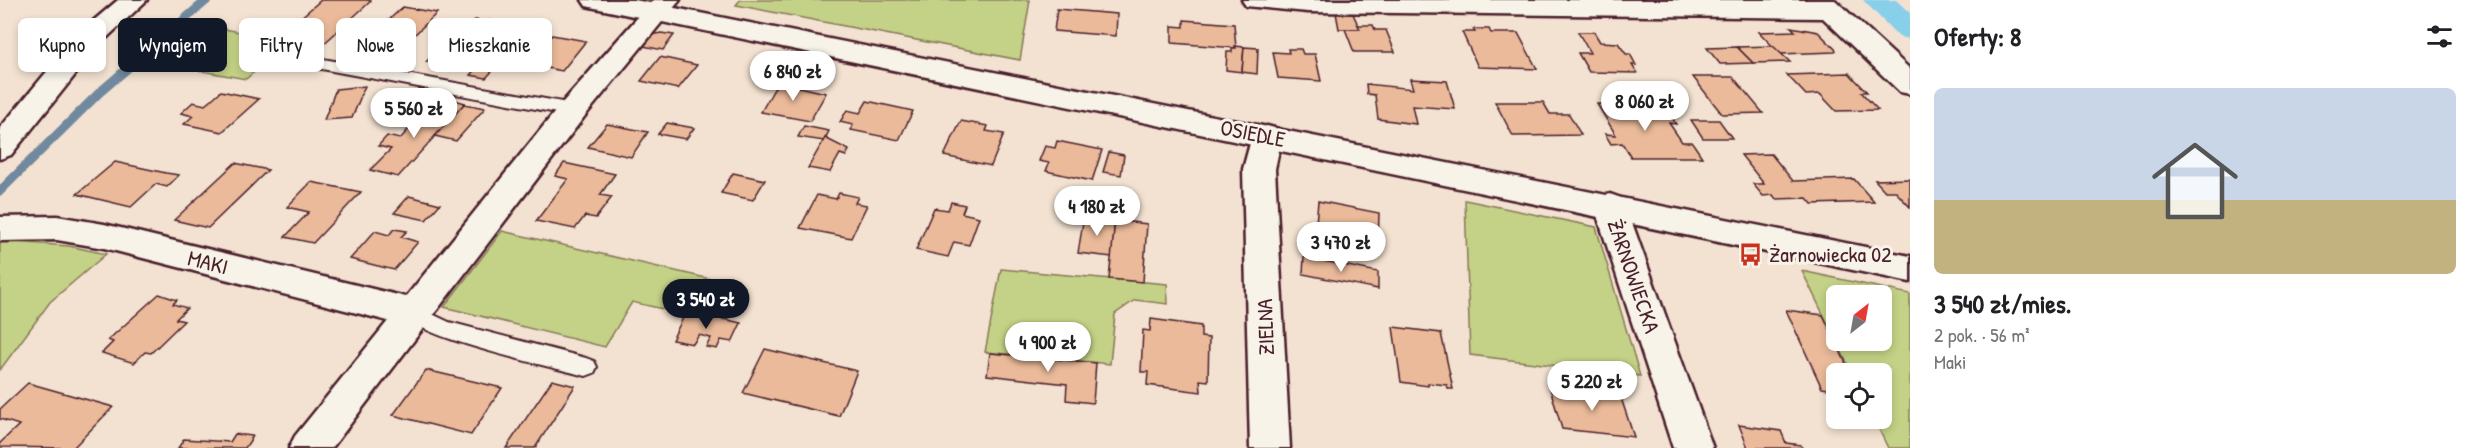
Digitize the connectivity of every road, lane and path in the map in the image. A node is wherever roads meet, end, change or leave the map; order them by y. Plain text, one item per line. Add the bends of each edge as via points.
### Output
1 (134, 0) edge
2 (595, 0) edge
3 (1255, 0) edge
4 (1826, 5) edge
5 (662, 6) edge
6 (324, 64) edge
7 (1910, 85) edge
8 (573, 110) junction
9 (1267, 136) junction
10 (0, 148) edge
11 (1610, 206) junction
12 (0, 229) edge
13 (1910, 269) edge
14 (413, 314) junction
15 (586, 367) dead end
16 (309, 448) edge
17 (1270, 448) edge
18 (1693, 448) edge

1 - 10 street via 89,39
2 - 5 street, OSIEDLE
3 - 4 street via 1308,4
4 - 7 street
5 - 8 street
5 - 9 street, OSIEDLE
6 - 8 lane
8 - 14 street
9 - 11 street, OSIEDLE
9 - 17 street, ZIELNA via 1259,170
11 - 13 street, OSIEDLE
11 - 18 street, ŻARNOWIECKA
12 - 14 street, MAKI via 57,228 104,236
14 - 15 lane via 442,329
14 - 16 street

